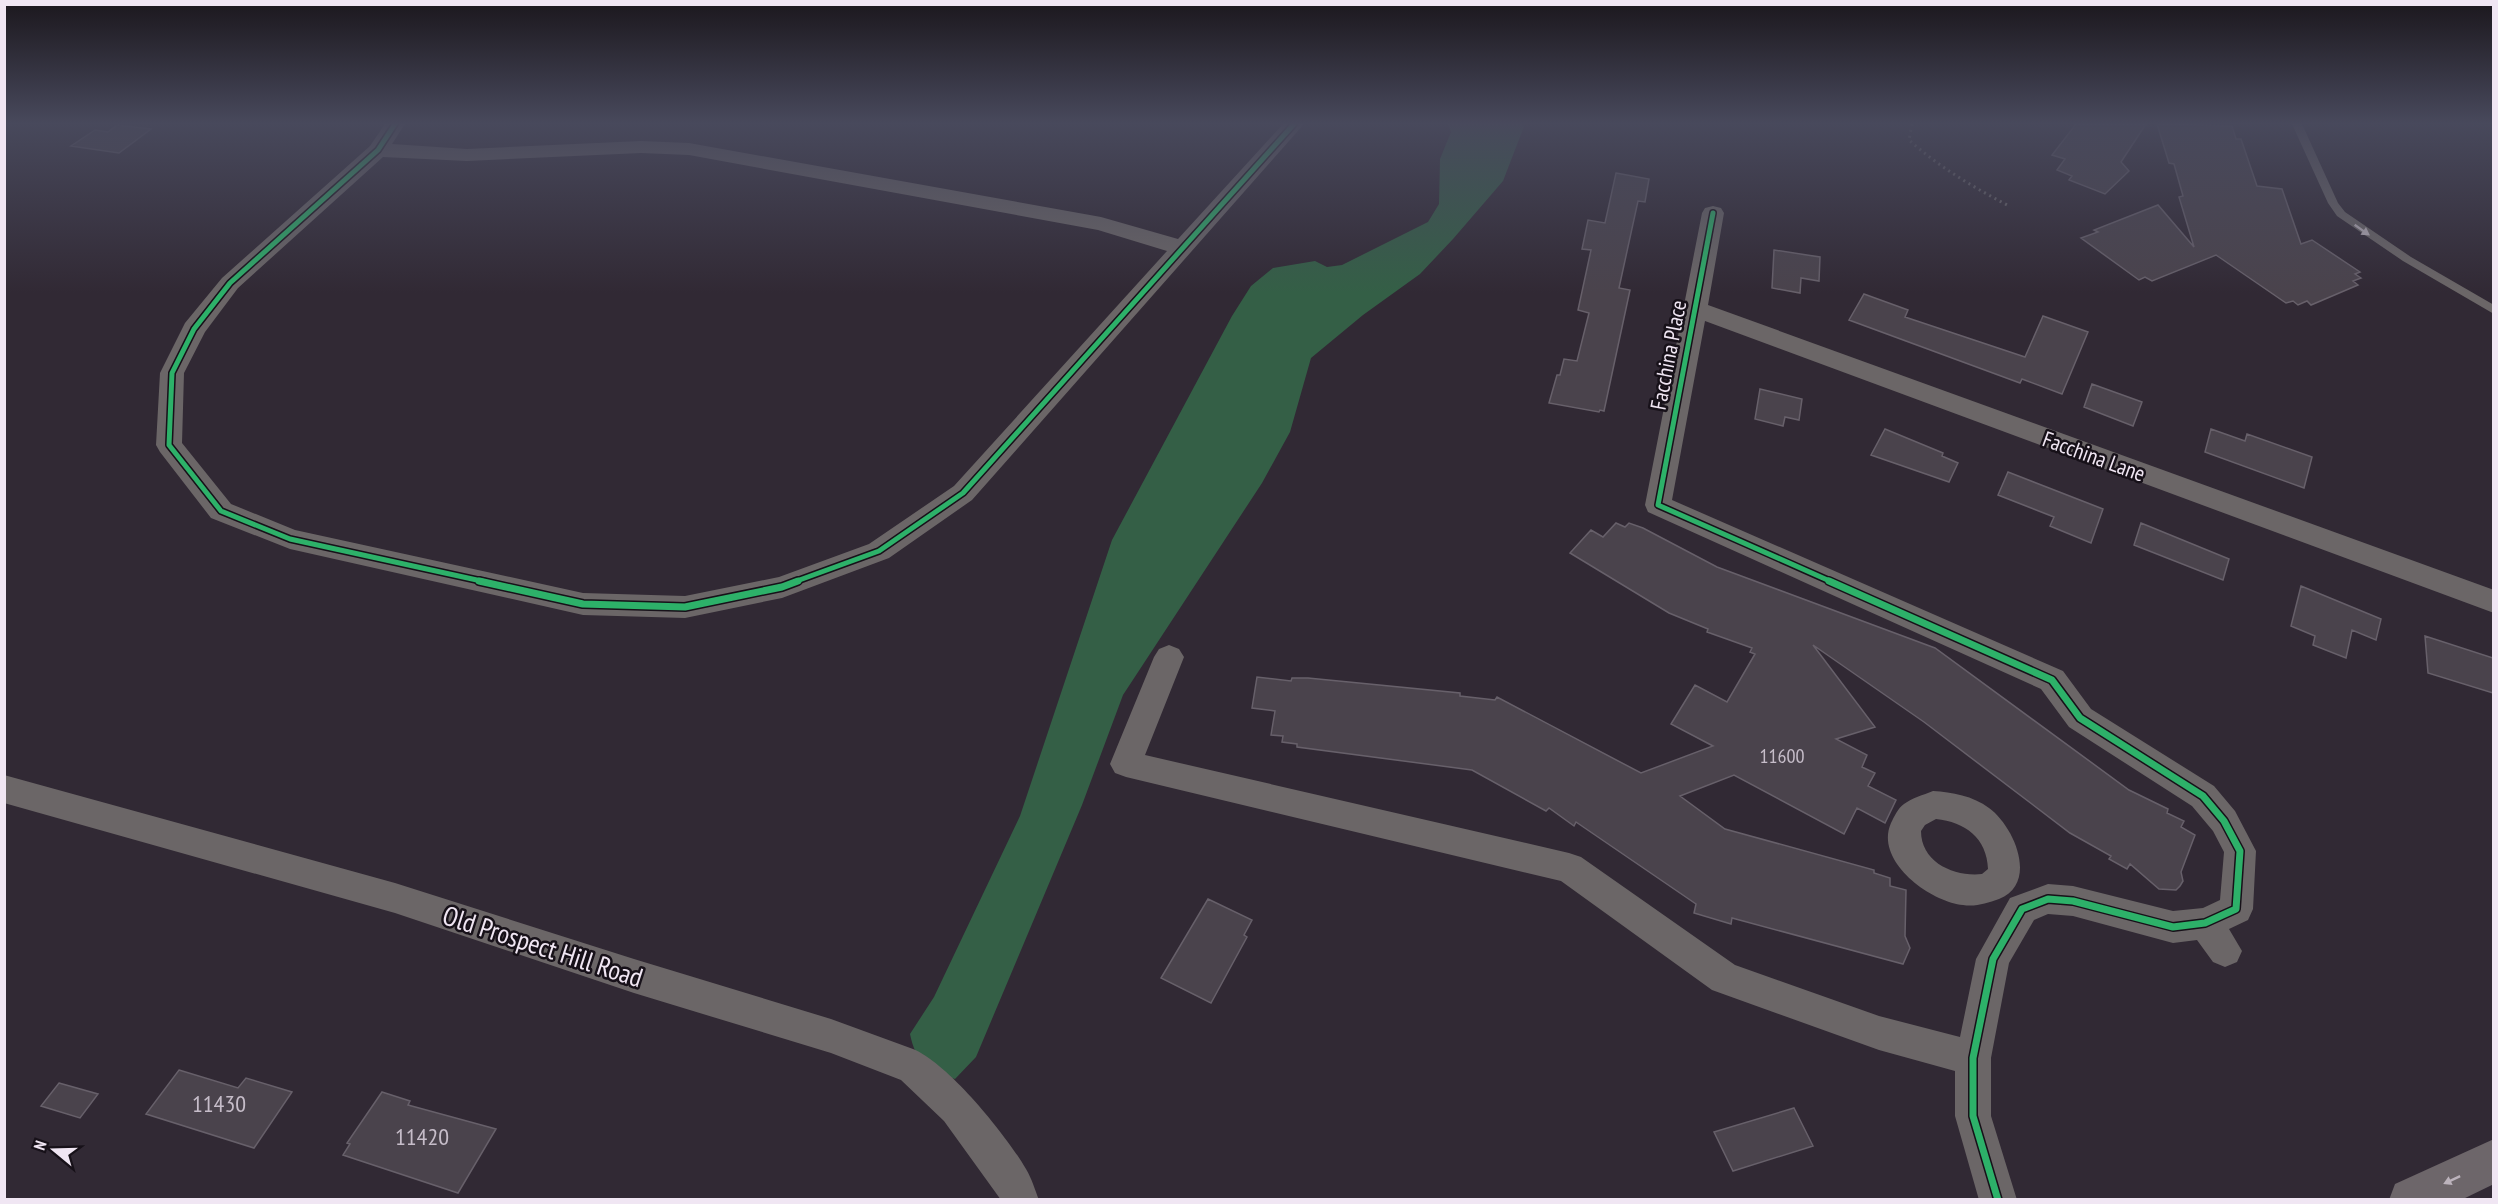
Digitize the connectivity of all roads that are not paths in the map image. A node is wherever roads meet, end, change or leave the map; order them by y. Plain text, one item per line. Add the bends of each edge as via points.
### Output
1 (344, 180) edge
2 (860, 180) edge
3 (1244, 180) edge
4 (2324, 180) edge
5 (1713, 213) dead end
6 (1183, 248) junction
7 (1695, 309) junction
8 (2493, 310) edge
9 (2493, 603) edge
10 (1169, 657) dead end
11 (4, 789) edge
12 (1996, 883) dead end
13 (2022, 909) junction
14 (2205, 923) junction
15 (2225, 951) dead end
16 (1973, 1058) junction
17 (2493, 1161) edge
18 (1020, 1200) edge
19 (1998, 1200) edge
20 (2411, 1200) edge

1 - 6 street via 230,283 194,329 172,373 169,445 221,511 290,539 583,604 686,606 782,587 879,551 963,494
2 - 6 street via 1101,224
3 - 6 street
4 -> 8 lane via 2341,214 2360,229
5 - 7 street, Facchina Place
7 - 9 street, Facchina Lane
7 - 14 street, Facchina Place via 1658,505 2052,680 2080,718 2203,796 2224,821 2240,851 2236,909
10 - 16 street via 1126,764 1569,868 1724,978 1879,1034
11 - 18 street, Old Prospect Hill Road via 395,898 831,1036 913,1067 957,1108 1013,1183
12 - 13 street
13 - 14 street via 2048,899 2073,901 2173,927
13 - 16 street via 1993,959
14 - 15 street
16 - 19 street via 1973,1116
17 -> 20 main road

